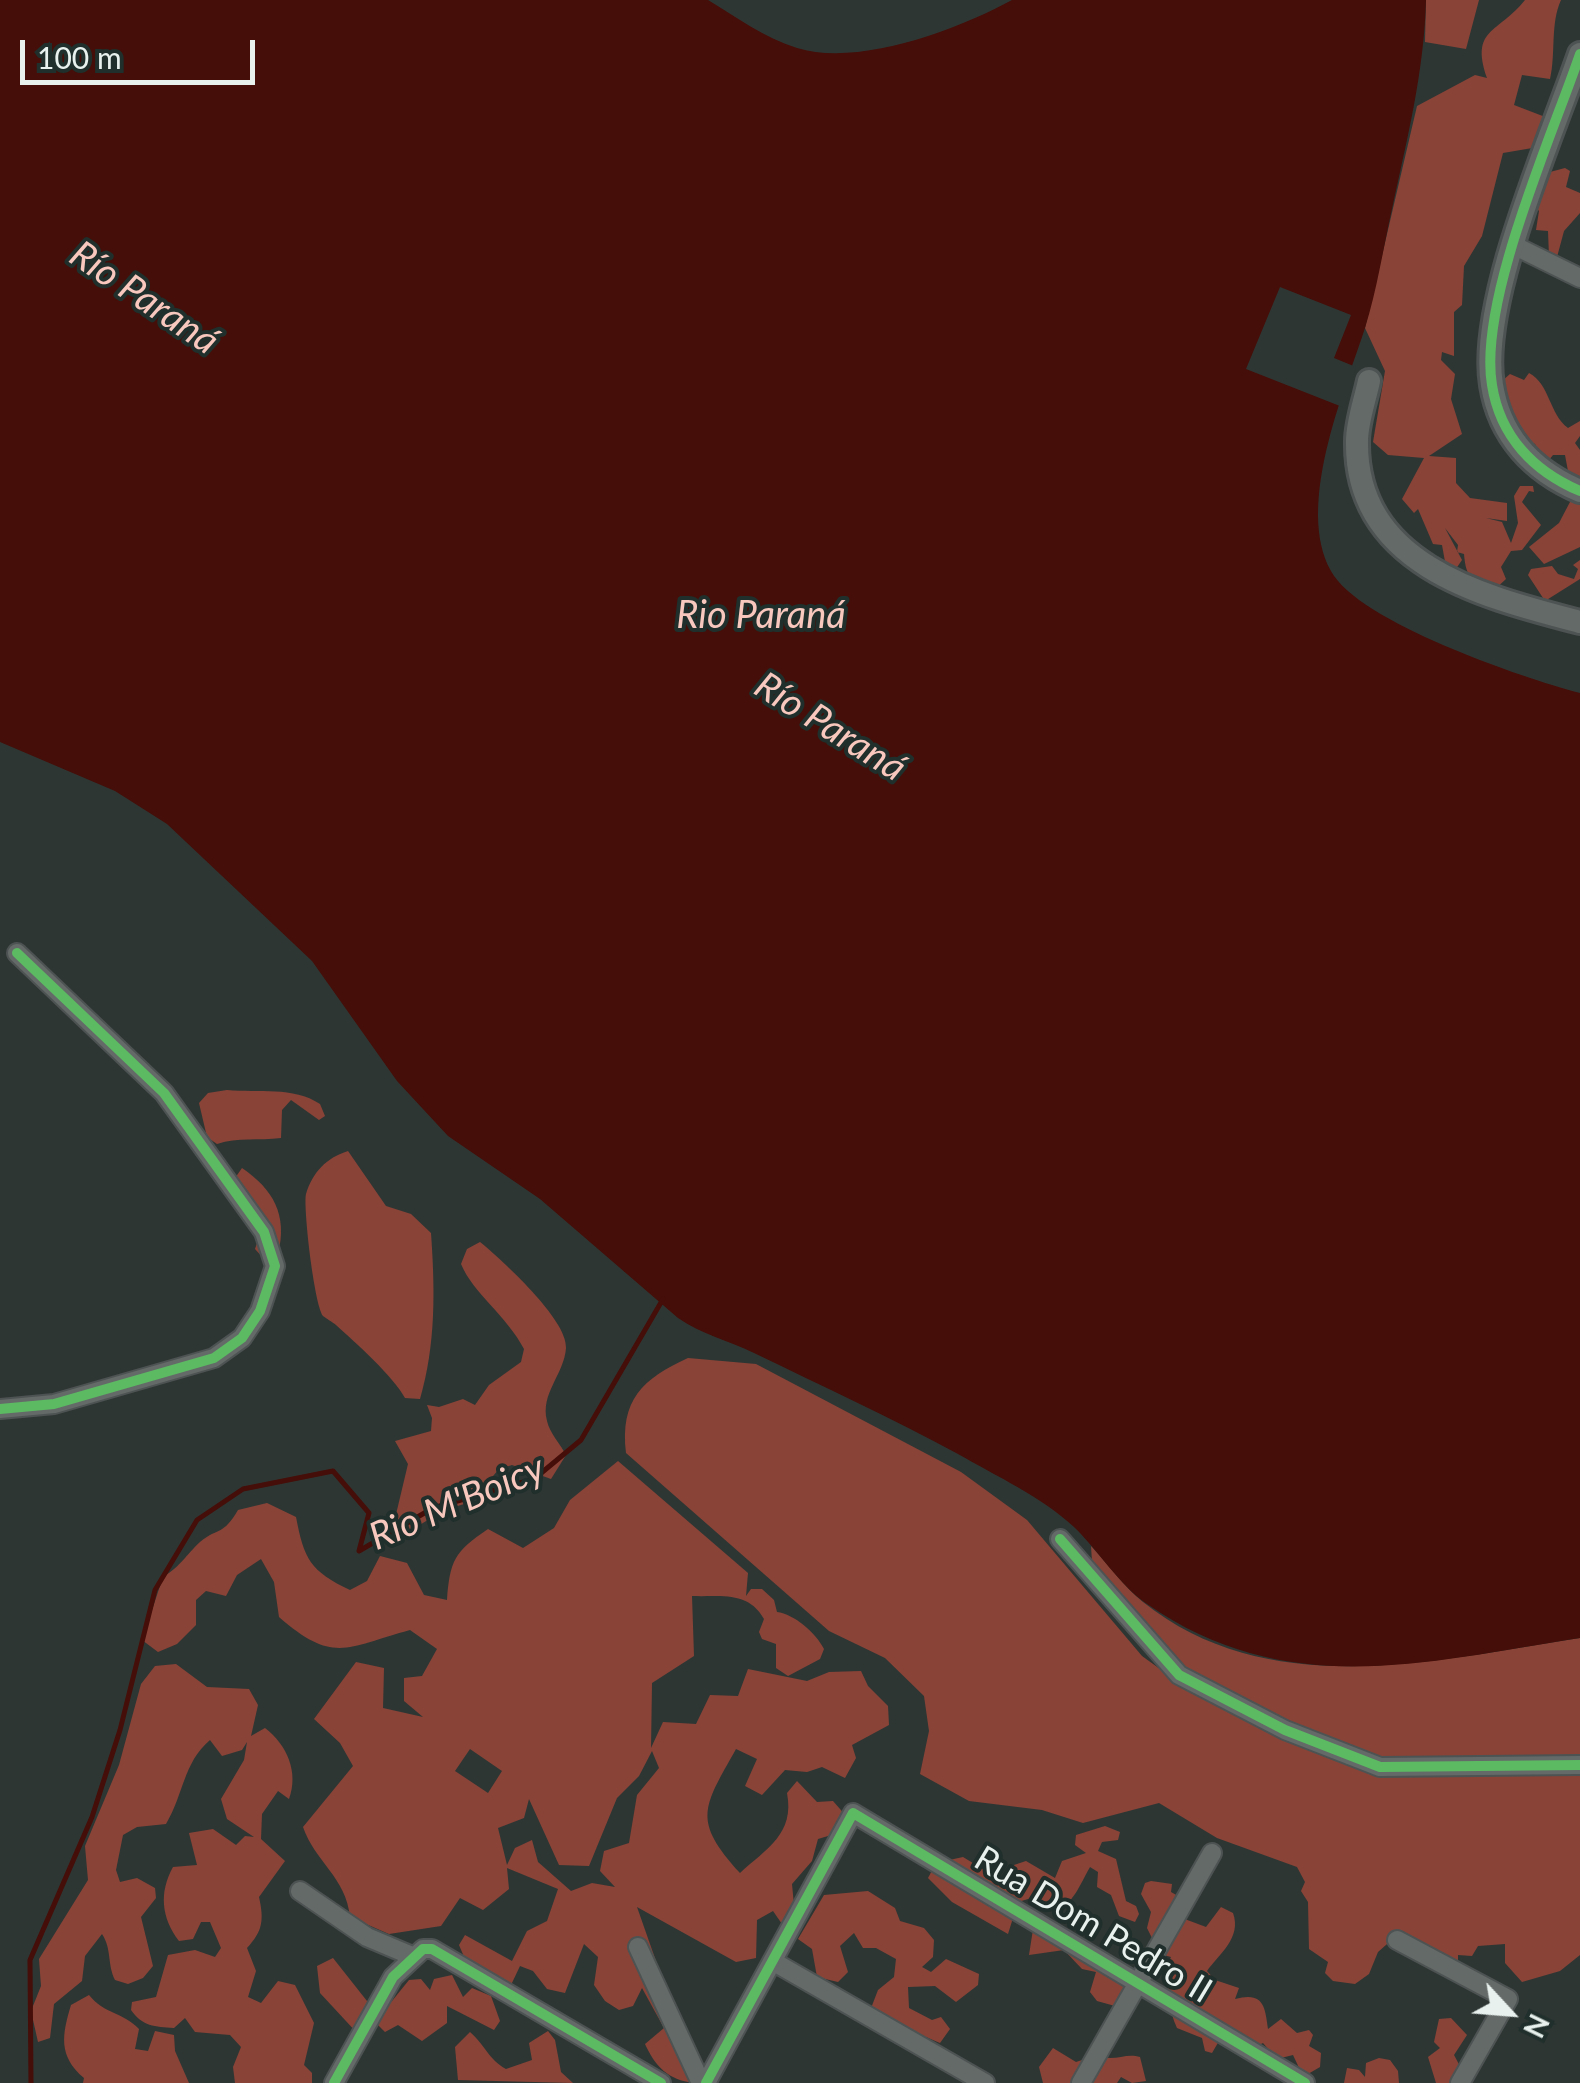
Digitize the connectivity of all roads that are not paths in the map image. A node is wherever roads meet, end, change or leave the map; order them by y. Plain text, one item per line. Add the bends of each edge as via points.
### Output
1 (1580, 54) edge
2 (1573, 99) edge
3 (1515, 246) junction
4 (1580, 278) edge
5 (1369, 382) dead end
6 (1580, 490) edge
7 (1580, 622) edge
8 (18, 953) dead end
9 (0, 1409) edge
10 (1060, 1539) dead end
11 (1580, 1765) edge
12 (1212, 1853) dead end
13 (300, 1891) dead end
14 (1397, 1940) dead end
15 (638, 1947) dead end
16 (412, 1956) junction
17 (774, 1962) junction
18 (1137, 1985) junction
19 (1273, 2075) edge
20 (334, 2083) edge
21 (660, 2083) edge
22 (704, 2083) edge
23 (985, 2083) edge
24 (1081, 2083) edge
25 (1305, 2083) edge
26 (1460, 2083) edge

1 - 2 street
2 - 3 street
3 - 4 street
3 - 6 street via 1491,382 1500,415 1530,462
5 - 7 street via 1356,439 1360,475 1382,525 1408,552 1465,590
8 - 9 street via 164,1094 264,1232 275,1266 260,1311 242,1338 214,1358 54,1404
10 - 11 street via 1180,1676 1285,1730 1380,1767
12 - 18 street
13 - 16 street via 367,1937
14 - 26 street via 1508,1999
15 - 22 street
16 - 20 street
16 - 21 street via 432,1950
17 - 18 street, Rua Dom Pedro II via 854,1813
17 - 22 street
17 - 23 street
18 - 19 street, Rua Dom Pedro II
18 - 24 street
19 - 25 street, Rua Dom Pedro II

